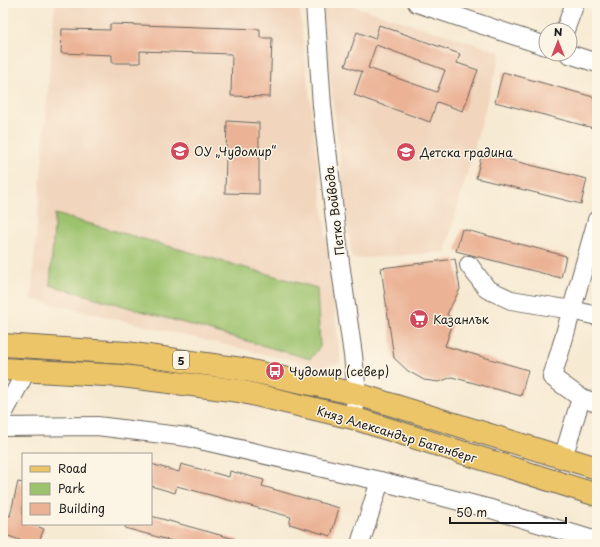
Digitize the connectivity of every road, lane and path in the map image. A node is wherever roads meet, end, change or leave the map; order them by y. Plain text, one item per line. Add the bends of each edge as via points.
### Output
1 (315, 3) edge
2 (417, 3) edge
3 (575, 3) edge
4 (567, 22) edge
5 (538, 43) edge
6 (578, 57) edge
7 (597, 63) edge
8 (597, 220) edge
9 (469, 265) dead end
10 (572, 310) junction
11 (597, 316) edge
12 (3, 345) edge
13 (3, 369) edge
14 (27, 370) junction
15 (357, 394) junction
16 (589, 400) edge
17 (3, 414) edge
18 (353, 418) junction
19 (3, 428) edge
20 (563, 458) junction
21 (597, 468) edge
22 (380, 481) junction
23 (597, 495) edge
24 (597, 541) edge
25 (360, 544) edge

1 - 15 street, Петко Войвода via 322,106
2 - 5 street
3 - 4 street
6 - 7 street
8 - 10 street
9 - 10 street via 487,289 511,300
10 - 11 street
10 - 16 street via 552,377
12 - 15 main road, Княз Александър Батенберг / 5 via 126,353 234,368
13 - 14 main road, Княз Александър Батенберг / 5
14 - 17 street
14 - 18 main road, Княз Александър Батенберг / 5 via 122,376 239,391
15 - 18 street, Петко Войвода
15 - 20 main road, Княз Александър Батенберг / 5
16 - 20 street
18 - 23 main road, Княз Александър Батенберг / 5
19 - 22 street via 97,426 188,437
20 - 21 main road, Княз Александър Батенберг / 5
22 - 24 street via 491,509
22 - 25 street

